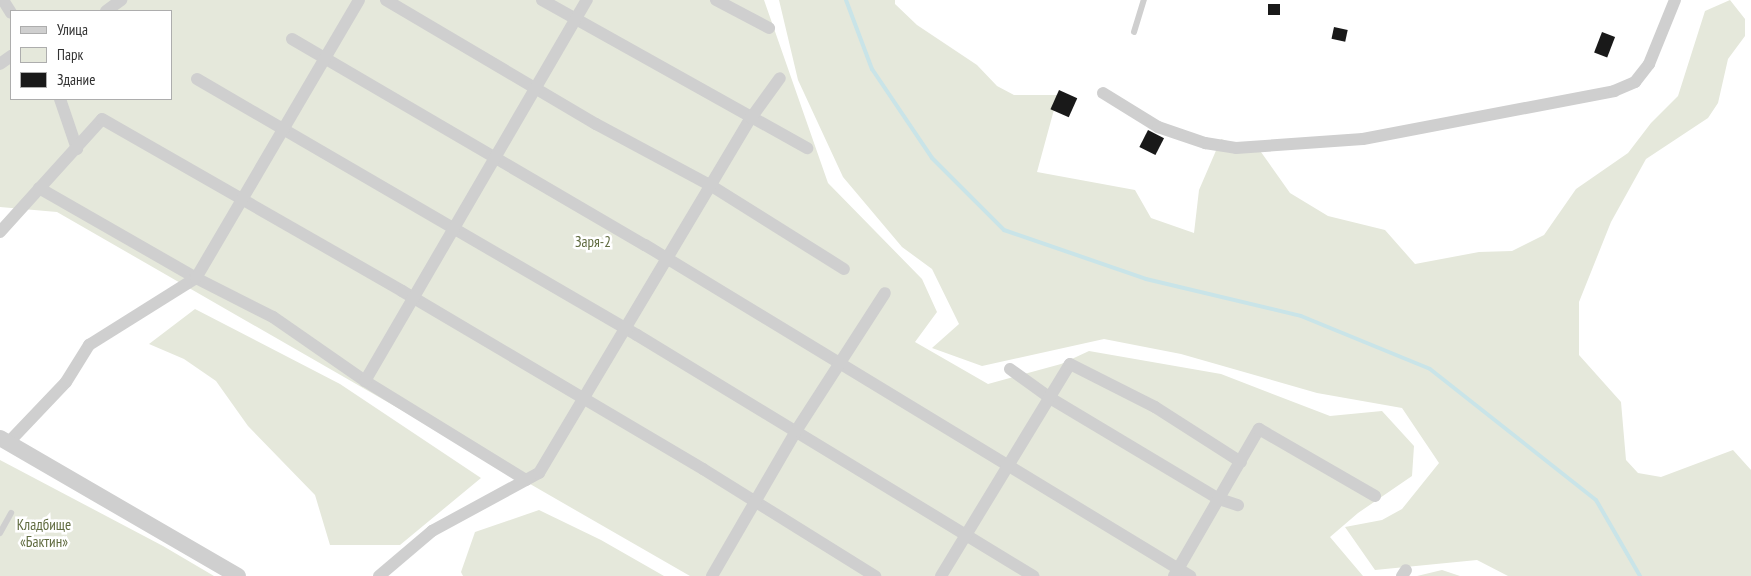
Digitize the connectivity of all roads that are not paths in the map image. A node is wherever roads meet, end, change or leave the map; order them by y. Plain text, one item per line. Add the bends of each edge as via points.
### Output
1 (3, 0) edge
2 (121, 0) edge
3 (359, 0) edge
4 (386, 0) edge
5 (542, 0) edge
6 (587, 0) edge
7 (716, 0) edge
8 (1144, 0) edge
9 (1675, 0) edge
10 (107, 10) edge
11 (10, 11) edge
12 (576, 20) junction
13 (768, 28) dead end
14 (1134, 32) dead end
15 (292, 39) dead end
16 (325, 58) junction
17 (780, 78) dead end
18 (197, 79) dead end
19 (536, 89) junction
20 (1103, 93) dead end
21 (60, 100) edge
22 (751, 118) junction
23 (282, 128) junction
24 (806, 148) dead end
25 (77, 149) junction
26 (493, 158) junction
27 (710, 185) junction
28 (39, 188) junction
29 (241, 199) junction
30 (455, 229) junction
31 (0, 232) edge
32 (667, 258) junction
33 (844, 269) dead end
34 (196, 278) junction
35 (886, 294) dead end
36 (412, 297) junction
37 (627, 328) junction
38 (841, 366) junction
39 (1010, 369) dead end
40 (365, 381) junction
41 (1050, 398) junction
42 (584, 400) junction
43 (796, 431) junction
44 (4, 440) edge
45 (1241, 462) junction
46 (1008, 466) junction
47 (526, 480) junction
48 (1375, 496) dead end
49 (1219, 499) junction
50 (755, 502) junction
51 (1238, 505) dead end
52 (11, 513) dead end
53 (0, 534) edge
54 (967, 534) junction
55 (1176, 573) edge
56 (238, 576) edge
57 (379, 576) edge
58 (712, 576) edge
59 (875, 576) edge
60 (941, 576) edge
61 (1034, 576) edge
62 (1190, 576) edge

1 - 11 street
2 - 10 street
3 - 16 street
4 - 19 street
5 - 12 street
6 - 12 street
7 - 13 street
8 - 14 lane
9 - 20 street via 1649,64 1635,82 1614,91 1363,138 1236,148 1205,143 1158,127
12 - 19 street
12 - 22 street
15 - 16 street
16 - 23 street
16 - 26 street
17 - 22 street
18 - 23 street
19 - 26 street
19 - 27 street
21 - 25 street
22 - 24 street
22 - 27 street
23 - 29 street
23 - 30 street
25 - 28 street
25 - 29 street via 102,119
26 - 30 street
26 - 32 street
27 - 32 street
27 - 33 street
28 - 31 street
28 - 34 street
29 - 34 street
29 - 36 street
30 - 36 street
30 - 37 street
32 - 37 street
32 - 38 street
34 - 40 street via 273,317
34 - 44 street via 89,345 66,382
35 - 38 street
36 - 40 street
36 - 42 street
37 - 42 street
37 - 43 street
38 - 43 street
38 - 46 street
39 - 41 street
40 - 47 street
41 - 45 street via 1070,364 1155,407
41 - 46 street
41 - 49 street
42 - 47 street via 539,473
42 - 50 street
43 - 50 street
43 - 54 street
44 - 56 street
45 - 48 street via 1259,429
45 - 49 street
46 - 54 street
46 - 55 street
47 - 57 street via 432,531
49 - 51 street
49 - 55 street
50 - 58 street
50 - 59 street
52 - 53 lane
54 - 60 street
54 - 61 street
55 - 62 street

